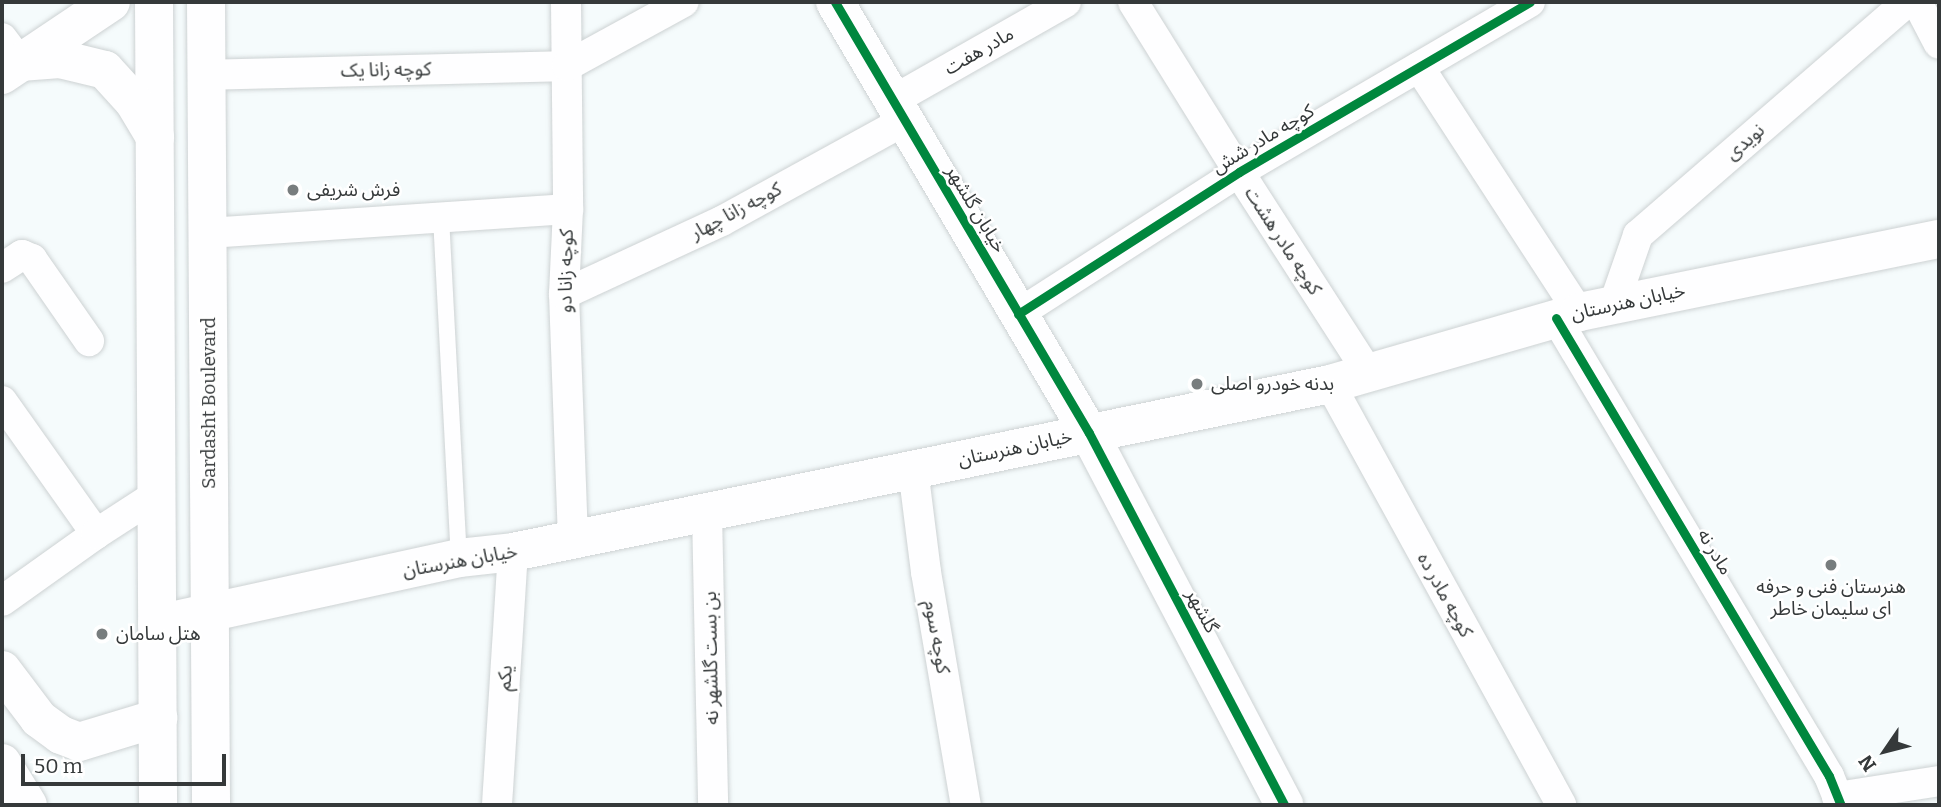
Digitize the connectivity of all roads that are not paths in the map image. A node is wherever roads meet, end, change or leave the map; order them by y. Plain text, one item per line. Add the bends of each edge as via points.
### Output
1 (111, 2) edge
2 (154, 2) edge
3 (206, 2) edge
4 (566, 2) edge
5 (684, 2) edge
6 (835, 2) edge
7 (1066, 2) edge
8 (1133, 2) edge
9 (1531, 2) edge
10 (1925, 15) edge
11 (8, 58) edge
12 (567, 66) junction
13 (1419, 67) junction
14 (205, 75) junction
15 (898, 111) junction
16 (155, 137) junction
17 (1239, 172) junction
18 (568, 209) junction
19 (441, 217) junction
20 (208, 233) junction
21 (1939, 239) edge
22 (2, 268) edge
23 (564, 294) junction
24 (1583, 311) junction
25 (1018, 314) junction
26 (89, 341) dead end
27 (1368, 372) junction
28 (1329, 384) junction
29 (2, 401) edge
30 (1089, 433) junction
31 (914, 469) junction
32 (156, 495) junction
33 (707, 512) junction
34 (96, 534) junction
35 (573, 539) junction
36 (513, 552) junction
37 (459, 558) junction
38 (2, 601) edge
39 (210, 614) junction
40 (158, 624) junction
41 (2, 670) edge
42 (158, 718) junction
43 (2, 763) edge
44 (1939, 781) edge
45 (1839, 801) edge
46 (28, 805) edge
47 (158, 805) edge
48 (212, 805) edge
49 (497, 805) edge
50 (713, 805) edge
51 (966, 805) edge
52 (1284, 805) edge
53 (1561, 805) edge

1 - 11 main road
2 - 16 main road
3 - 14 main road, Sardasht Boulevard
4 - 12 street, کوچه زانا دو
5 - 12 street
6 - 15 main road, خیابان گلشهر
7 - 15 street, مادر هفت
8 - 17 street, کوچه مادر هشت
9 - 13 street, کوچه مادر شش
10 - 24 street, نویدی via 1638,235
11 - 16 main road via 60,60 105,71 134,102
12 - 14 street, کوچه زانا یک
12 - 18 street, کوچه زانا دو
13 - 17 street, کوچه مادر شش
13 - 24 street, مادر نه
14 - 20 main road, Sardasht Boulevard
15 - 23 street, کوچه زانا چهار via 722,221
15 - 25 main road, خیابان گلشهر
16 - 32 main road
17 - 25 street, کوچه مادر شش
17 - 27 street, کوچه مادر هشت
18 - 19 street
18 - 23 street, کوچه زانا دو
19 - 20 street
19 - 37 lane
20 - 39 main road, Sardasht Boulevard
21 - 24 main road, خیابان هنرستان
22 - 26 street via 22,255 32,259
23 - 35 street, کوچه زانا دو
24 - 27 main road, خیابان هنرستان
24 - 45 street, مادر نه
25 - 30 main road, خیابان گلشهر
27 - 28 main road, خیابان هنرستان
28 - 30 main road, خیابان هنرستان
28 - 53 street, کوچه مادر ده
29 - 34 street
30 - 31 main road, خیابان هنرستان
30 - 52 main road, گلشهر
31 - 33 main road, خیابان هنرستان
31 - 51 street, کوچه سوم via 926,572
32 - 34 street
32 - 40 main road
33 - 35 main road, خیابان هنرستان
33 - 50 street, بن بست گلشهر نه
34 - 38 street
35 - 36 main road, خیابان هنرستان
36 - 37 main road, خیابان هنرستان
36 - 49 street, یکم
37 - 39 main road, خیابان هنرستان
39 - 40 main road, خیابان هنرستان
39 - 48 main road, Sardasht Boulevard
40 - 42 main road
41 - 42 main road via 39,719 79,742
42 - 47 main road
43 - 46 main road
44 - 45 street

